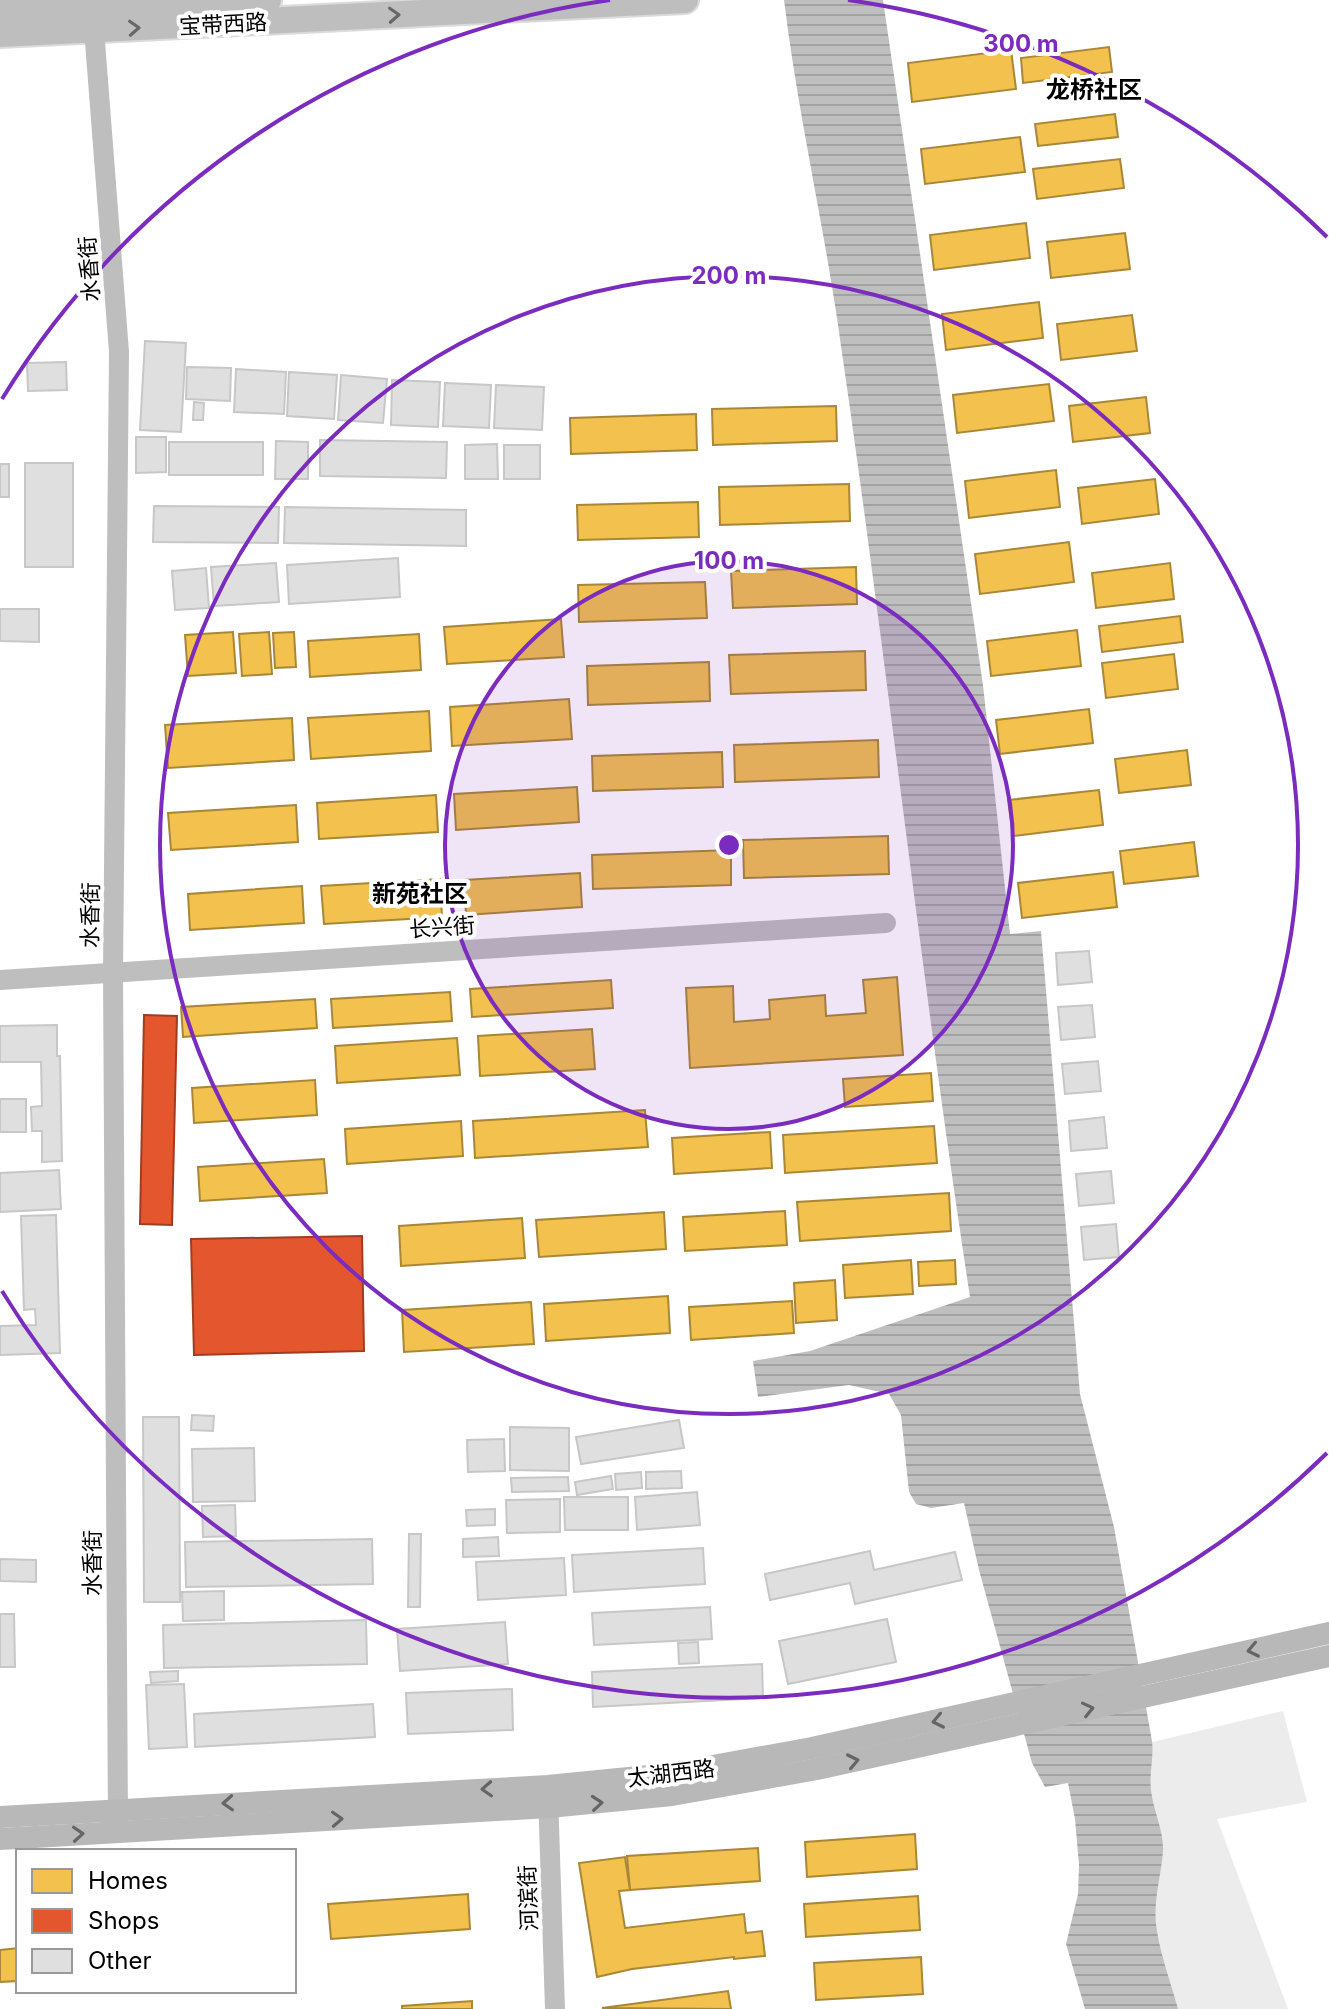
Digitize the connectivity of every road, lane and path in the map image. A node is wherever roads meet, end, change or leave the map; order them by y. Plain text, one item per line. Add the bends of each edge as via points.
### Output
1 (268, 0) edge
2 (685, 0) edge
3 (0, 13) edge
4 (93, 13) edge
5 (0, 34) edge
6 (886, 923) dead end
7 (113, 971) junction
8 (0, 980) edge
9 (1329, 1633) edge
10 (1329, 1656) edge
11 (1016, 1715) junction
12 (548, 1796) junction
13 (0, 1817) edge
14 (118, 1820) junction
15 (0, 1839) edge
16 (555, 2009) edge

1 - 4 main road, 宝带西路
4 -> 2 main road, 宝带西路
3 - 4 main road, 宝带西路
4 - 5 main road, 宝带西路
4 - 7 street, 水香街 via 119,352
6 - 7 street, 长兴街
7 - 8 street, 长兴街
7 - 14 street, 水香街
9 -> 11 main road, 太湖西路 via 1151,1671
11 -> 10 main road, 太湖西路 via 1158,1693
11 - 12 main road, 太湖西路
12 - 14 main road, 太湖西路
12 - 16 street, 河滨街
13 - 14 main road, 太湖西路
15 -> 14 main road, 太湖西路

